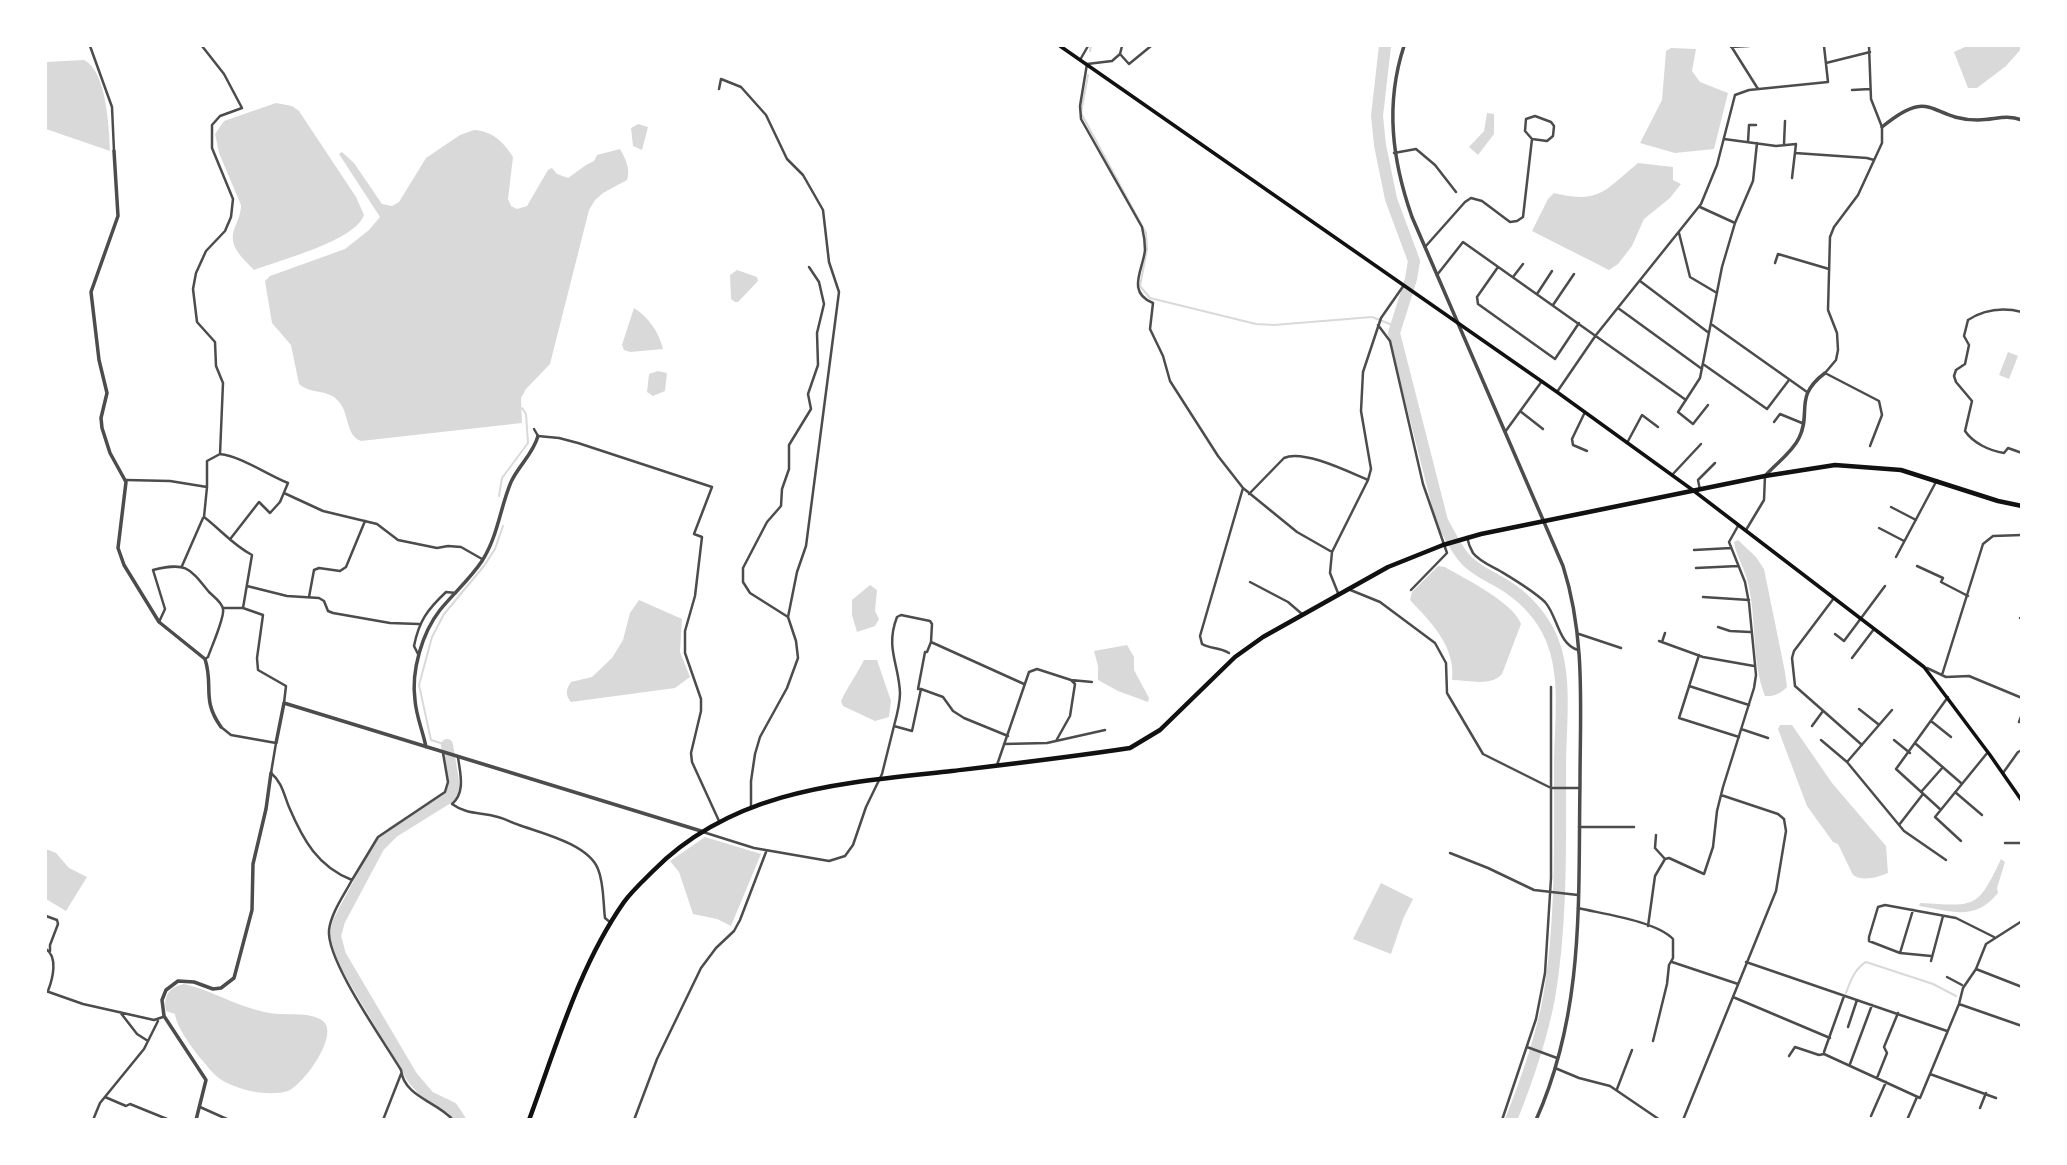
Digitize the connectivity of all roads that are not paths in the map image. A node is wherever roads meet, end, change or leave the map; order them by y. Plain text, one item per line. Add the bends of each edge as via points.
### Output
1 (90, 46) edge
2 (202, 46) edge
3 (1060, 46) edge
4 (1088, 46) edge
5 (1122, 46) edge
6 (1151, 46) edge
7 (1404, 46) edge
8 (1731, 46) edge
9 (1749, 46) edge
10 (1824, 46) edge
11 (1870, 46) edge
12 (1870, 52) junction
13 (1120, 54) junction
14 (1080, 60) junction
15 (1826, 63) junction
16 (1087, 64) junction
17 (719, 89) dead end
18 (1758, 89) junction
19 (1871, 89) junction
20 (1852, 90) dead end
21 (2021, 120) edge
22 (1785, 121) dead end
23 (1756, 125) dead end
24 (1882, 127) junction
25 (1532, 139) junction
26 (1724, 139) junction
27 (1748, 142) junction
28 (1757, 143) junction
29 (1784, 144) junction
30 (114, 152) joint
31 (1394, 153) junction
32 (1795, 153) junction
33 (1874, 160) junction
34 (1792, 178) dead end
35 (1456, 192) dead end
36 (1700, 207) junction
37 (1735, 223) junction
38 (1679, 233) junction
39 (2021, 244) edge
40 (1425, 247) junction
41 (1775, 263) dead end
42 (1522, 264) dead end
43 (810, 267) dead end
44 (1498, 267) junction
45 (1829, 269) junction
46 (1552, 271) dead end
47 (1574, 274) dead end
48 (1437, 275) junction
49 (1513, 277) junction
50 (1640, 281) junction
51 (1404, 285) junction
52 (2021, 285) edge
53 (1717, 293) junction
54 (1537, 294) junction
55 (1553, 305) junction
56 (1618, 308) junction
57 (2021, 312) edge
58 (1458, 323) junction
59 (1579, 323) junction
60 (1711, 324) junction
61 (1378, 325) junction
62 (1709, 333) junction
63 (1596, 335) junction
64 (1703, 367) junction
65 (1825, 373) junction
66 (1789, 380) junction
67 (1542, 381) junction
68 (1558, 392) junction
69 (1807, 392) junction
70 (1687, 401) junction
71 (1708, 405) dead end
72 (1520, 411) junction
73 (1585, 412) junction
74 (1774, 422) dead end
75 (1802, 423) junction
76 (1658, 427) dead end
77 (534, 429) dead end
78 (1543, 429) dead end
79 (1505, 433) junction
80 (538, 436) junction
81 (1628, 443) junction
82 (1701, 444) dead end
83 (1870, 446) dead end
84 (1587, 451) dead end
85 (2021, 453) edge
86 (220, 454) junction
87 (1715, 463) dead end
88 (1672, 475) junction
89 (1765, 476) junction
90 (125, 480) junction
91 (1368, 480) junction
92 (1937, 480) junction
93 (207, 487) junction
94 (1242, 488) junction
95 (1697, 490) junction
96 (284, 493) junction
97 (1249, 494) junction
98 (2021, 506) edge
99 (1891, 507) dead end
100 (204, 517) junction
101 (365, 520) junction
102 (1916, 520) junction
103 (1543, 521) junction
104 (1738, 526) junction
105 (1879, 528) dead end
106 (1745, 531) junction
107 (2021, 535) edge
108 (230, 538) junction
109 (1464, 538) junction
110 (1904, 541) junction
111 (1445, 545) junction
112 (1731, 548) junction
113 (1694, 550) dead end
114 (1332, 552) junction
115 (1896, 557) dead end
116 (483, 560) junction
117 (182, 566) junction
118 (1738, 566) junction
119 (1917, 566) dead end
120 (1696, 568) dead end
121 (1250, 582) dead end
122 (247, 586) junction
123 (1885, 586) dead end
124 (1348, 589) junction
125 (1410, 590) dead end
126 (456, 593) junction
127 (1339, 594) junction
128 (1968, 596) junction
129 (309, 597) junction
130 (1703, 597) dead end
131 (1834, 598) junction
132 (1749, 600) junction
133 (223, 608) junction
134 (243, 608) junction
135 (1302, 614) junction
136 (788, 617) junction
137 (1861, 619) junction
138 (159, 622) junction
139 (419, 624) junction
140 (1718, 627) dead end
141 (1874, 629) junction
142 (1665, 632) dead end
143 (1751, 632) junction
144 (1579, 634) junction
145 (1835, 634) dead end
146 (931, 642) junction
147 (1621, 648) dead end
148 (1580, 650) junction
149 (1229, 653) dead end
150 (1699, 655) junction
151 (419, 657) junction
152 (1852, 658) dead end
153 (205, 659) junction
154 (1754, 666) junction
155 (1924, 667) junction
156 (1942, 675) junction
157 (1071, 680) junction
158 (1092, 682) dead end
159 (1024, 685) junction
160 (1689, 686) junction
161 (1551, 687) dead end
162 (921, 690) junction
163 (1948, 697) junction
164 (2021, 698) edge
165 (284, 703) junction
166 (1749, 705) junction
167 (1859, 709) dead end
168 (1892, 710) dead end
169 (1823, 711) junction
170 (2021, 715) edge
171 (1931, 721) junction
172 (2019, 722) dead end
173 (1879, 725) junction
174 (894, 726) junction
175 (1812, 726) dead end
176 (221, 727) joint
177 (1741, 729) junction
178 (1105, 730) dead end
179 (1008, 736) junction
180 (1739, 737) junction
181 (1951, 737) dead end
182 (1768, 738) dead end
183 (1821, 740) dead end
184 (1894, 740) dead end
185 (1055, 742) junction
186 (276, 743) junction
187 (1003, 744) junction
188 (1916, 744) junction
189 (1862, 745) junction
190 (426, 747) junction
191 (2021, 750) edge
192 (444, 752) junction
193 (1988, 752) junction
194 (1910, 753) junction
195 (456, 756) junction
196 (1847, 762) junction
197 (996, 766) junction
198 (1942, 767) junction
199 (271, 773) junction
200 (2003, 773) junction
201 (878, 779) junction
202 (1962, 783) junction
203 (1551, 788) junction
204 (1580, 788) junction
205 (1955, 792) junction
206 (1922, 793) junction
207 (1721, 795) junction
208 (2021, 801) edge
209 (751, 806) junction
210 (1941, 810) junction
211 (1982, 815) dead end
212 (719, 821) junction
213 (1899, 825) junction
214 (1579, 827) junction
215 (1634, 827) dead end
216 (701, 831) junction
217 (1656, 835) dead end
218 (1961, 841) dead end
219 (2006, 843) dead end
220 (2021, 843) edge
221 (766, 850) junction
222 (1450, 853) dead end
223 (1665, 859) junction
224 (1946, 860) dead end
225 (352, 880) junction
226 (1549, 893) junction
227 (1578, 895) junction
228 (1578, 908) junction
229 (1913, 910) junction
230 (46, 916) edge
231 (1942, 916) junction
232 (2021, 921) edge
233 (611, 924) junction
234 (1648, 926) junction
235 (1994, 937) junction
236 (48, 950) edge
237 (1900, 953) junction
238 (1671, 961) junction
239 (1746, 962) junction
240 (1976, 969) junction
241 (1947, 977) dead end
242 (1738, 984) junction
243 (1964, 986) junction
244 (2021, 987) edge
245 (47, 991) edge
246 (1844, 996) junction
247 (1733, 997) junction
248 (1857, 1000) junction
249 (1959, 1004) junction
250 (1872, 1005) junction
251 (120, 1012) junction
252 (1898, 1013) junction
253 (164, 1016) junction
254 (159, 1020) junction
255 (1848, 1027) dead end
256 (2021, 1027) edge
257 (1947, 1031) junction
258 (1830, 1038) junction
259 (148, 1041) junction
260 (1653, 1041) dead end
261 (1527, 1047) junction
262 (1632, 1050) dead end
263 (1824, 1054) junction
264 (1789, 1056) dead end
265 (1559, 1058) junction
266 (1850, 1065) junction
267 (1555, 1068) junction
268 (401, 1074) junction
269 (1930, 1074) junction
270 (1877, 1077) junction
271 (1886, 1082) junction
272 (1616, 1090) junction
273 (1986, 1093) junction
274 (105, 1097) junction
275 (1917, 1097) junction
276 (1996, 1098) dead end
277 (200, 1107) junction
278 (1980, 1108) dead end
279 (1871, 1116) dead end
280 (167, 1118) edge
281 (93, 1119) edge
282 (196, 1119) edge
283 (229, 1119) edge
284 (383, 1119) edge
285 (453, 1119) edge
286 (529, 1119) edge
287 (635, 1119) edge
288 (1502, 1119) edge
289 (1536, 1119) edge
290 (1660, 1119) edge
291 (1683, 1119) edge
292 (1908, 1119) edge

1 - 30 street via 112,107
2 - 86 street via 242,108 220,116 212,125 212,148 233,207 225,232 199,265 193,289 197,321 215,342 216,366 223,383
3 - 14 main road
4 - 14 street
5 - 13 street
6 - 13 street via 1129,64
7 - 31 street via 1392,102
8 - 9 street
8 - 18 street
10 - 15 street
11 - 12 street
12 - 15 street
12 - 19 street
13 - 16 street via 1112,61
14 - 16 main road
15 - 18 street via 1828,82
16 - 51 main road
16 - 94 street via 1080,113 1142,227 1145,248 1137,288 1153,303 1150,329 1173,387
17 - 136 street via 721,79 741,86 766,115 787,159 803,175 824,210 829,262 839,292 806,546
18 - 26 street via 1735,96
19 - 20 street
19 - 24 street
21 - 24 street via 2005,116 1968,119 1920,105 1901,111
22 - 29 street
23 - 27 street via 1749,125
24 - 33 street via 1882,143
25 - 25 street via 1547,141 1555,126 1530,116 1525,131
25 - 40 street via 1523,217 1510,222 1471,198
26 - 27 street
26 - 36 street
27 - 28 street
28 - 29 street
28 - 37 street via 1753,181
29 - 32 street via 1796,144
30 - 90 street via 118,216 92,297 107,393 102,428
31 - 35 street via 1416,149 1435,164
31 - 40 street
32 - 33 street
32 - 34 street
33 - 45 street via 1858,195 1834,227
36 - 37 street
36 - 38 street
37 - 53 street
38 - 50 street
38 - 53 street via 1690,277
39 - 52 street
40 - 48 street
41 - 45 street via 1778,254
42 - 49 street
43 - 136 street via 824,304 817,333 818,365 808,394 811,409 789,445 781,506 757,540 742,575 750,593
44 - 48 street via 1463,242
44 - 49 street
44 - 59 street via 1477,297 1478,304 1555,359
45 - 65 street via 1828,310 1838,350
46 - 54 street
47 - 55 street
48 - 58 street
49 - 54 street
50 - 56 street
50 - 62 street
51 - 58 main road
51 - 61 street
53 - 60 street
54 - 55 street
55 - 59 street
56 - 63 street
56 - 64 street
57 - 85 street via 2002,309 1968,320 1965,364 1954,376 1972,401 1965,431 1969,437 1994,451 2004,453 2008,448
58 - 67 main road
58 - 79 street
59 - 63 street
60 - 62 street
60 - 66 street
61 - 91 street via 1363,372 1361,411 1371,469
61 - 111 street via 1390,341 1423,484
62 - 64 street
63 - 68 street
63 - 70 street
64 - 66 street via 1767,409
64 - 70 street
65 - 69 street
65 - 83 street via 1879,401 1882,415
66 - 69 street
67 - 68 main road
67 - 72 street
68 - 73 main road
69 - 75 street
70 - 71 street via 1678,412 1693,424
72 - 78 street
72 - 79 street
73 - 81 main road
73 - 84 street via 1572,439 1573,445
74 - 75 street via 1780,414
75 - 89 street via 1796,444
76 - 81 street via 1642,415
77 - 80 street
79 - 103 street
80 - 116 street via 512,480 499,527
80 - 212 street via 578,443 712,487 694,534 702,537 685,643 701,699 692,762
81 - 88 main road
82 - 88 street
86 - 93 street via 207,461
86 - 96 street via 288,483
87 - 95 street via 1698,480
88 - 95 main road
89 - 92 main road via 1835,465 1901,470
89 - 95 main road
89 - 106 street via 1764,500
90 - 93 street
90 - 138 street via 117,543 120,556
91 - 97 street via 1325,462 1291,455
91 - 114 street
92 - 98 main road
92 - 102 street
93 - 100 street
94 - 97 street
94 - 149 street via 1200,636 1207,647
95 - 103 main road
95 - 104 main road
96 - 101 street via 323,511
96 - 108 street via 270,513 259,502
97 - 114 street via 1297,532
99 - 102 street
100 - 108 street
100 - 117 street
101 - 116 street via 398,540 437,548 461,547
101 - 129 street via 346,567 314,570
102 - 110 street
103 - 109 main road
103 - 144 street via 1570,589
104 - 106 main road
104 - 112 street via 1729,539
105 - 110 street
106 - 131 main road
107 - 128 street via 1993,536 1983,544
108 - 122 street via 252,555
109 - 111 main road
109 - 148 street via 1479,559 1546,604 1565,641
110 - 115 street
111 - 124 main road via 1388,567
111 - 125 street via 1447,553
112 - 113 street
112 - 118 street
114 - 127 street via 1330,573
116 - 126 street
117 - 133 street
117 - 138 street via 153,570 165,609
118 - 120 street
118 - 132 street
119 - 128 street
121 - 135 street
122 - 129 street
122 - 134 street
123 - 137 street
124 - 127 main road
124 - 203 street via 1380,602 1435,643 1446,663 1447,693 1483,754
126 - 139 street via 446,592
126 - 151 street via 432,621
127 - 135 main road
128 - 156 street
129 - 139 street via 324,601 333,613
130 - 132 street
131 - 137 main road
131 - 169 street via 1792,658 1795,686
132 - 143 street
133 - 134 street
133 - 153 street
134 - 165 street via 263,615 258,670 286,686
135 - 197 main road via 1235,657 1160,730 1130,748
136 - 209 street via 798,658 760,737
137 - 141 main road
137 - 145 street via 1844,641
138 - 153 street
139 - 151 street via 414,646
140 - 143 street
141 - 152 street
141 - 155 main road
142 - 150 street via 1660,642
143 - 154 street
144 - 147 street
144 - 148 street
146 - 159 street
146 - 162 street via 921,670
146 - 174 street via 930,621 897,617 891,645 900,695
148 - 204 street
150 - 154 street
150 - 160 street
151 - 190 street via 414,692
153 - 176 street via 208,702
154 - 166 street
155 - 156 street
155 - 163 main road
156 - 164 street via 1969,676
157 - 158 street
157 - 159 street via 1035,669 1028,673
157 - 185 street via 1075,684 1070,716
159 - 179 street
160 - 166 street
160 - 180 street via 1679,718
161 - 203 street
162 - 174 street via 912,732
162 - 179 street via 938,694 964,718
163 - 171 street
163 - 193 main road
165 - 186 street
165 - 190 street
166 - 177 street
167 - 173 street
168 - 173 street
169 - 175 street
169 - 189 street
170 - 172 street
171 - 181 street
171 - 188 street
173 - 189 street
174 - 201 street
176 - 186 street via 231,734
177 - 180 street
177 - 182 street
178 - 185 street
179 - 187 street
180 - 207 street
183 - 196 street
184 - 194 street
185 - 187 street
186 - 199 street
187 - 197 street
188 - 194 street
188 - 198 street
189 - 196 street
190 - 192 street
191 - 200 street
192 - 195 street
192 - 225 street via 445,792 378,837
193 - 200 main road
193 - 202 street
194 - 206 street via 1896,769
195 - 216 street
195 - 233 street via 461,788 452,804 464,812 500,817 539,830 588,857 599,871 605,918
196 - 213 street
197 - 201 main road
198 - 202 street
198 - 206 street
199 - 225 street via 321,862
199 - 253 street via 253,864 252,910 234,978 213,989 186,981 172,984 162,1000
200 - 208 main road
201 - 209 main road via 826,786
201 - 221 street via 845,856 829,861
202 - 205 street
203 - 204 street
203 - 226 street
204 - 214 street
205 - 210 street
205 - 211 street
206 - 210 street
206 - 213 street
207 - 223 street via 1704,874
207 - 239 street via 1778,814 1786,824 1776,891
209 - 212 main road
210 - 218 street via 1935,817
212 - 216 main road
213 - 224 street
214 - 215 street
214 - 227 street
216 - 221 street
216 - 233 main road via 644,880
217 - 223 street via 1655,848
219 - 220 street
221 - 287 street via 740,920 701,968 657,1059
222 - 226 street
223 - 234 street via 1655,876
225 - 268 street via 331,920 331,948
226 - 227 street
226 - 261 street via 1543,985
227 - 228 street
228 - 234 street
228 - 265 street via 1575,981
229 - 231 street
229 - 237 street
229 - 237 street via 1885,905 1876,910 1870,941
230 - 236 street via 58,924
231 - 235 street
231 - 237 street via 1931,959
232 - 235 street
233 - 286 main road via 566,1019
234 - 238 street via 1673,939
235 - 240 street via 1986,944
236 - 245 street via 53,957
238 - 242 street
238 - 260 street
239 - 242 street
239 - 246 street
240 - 243 street
240 - 244 street
241 - 243 street
242 - 247 street
243 - 249 street
245 - 251 street
246 - 248 street
246 - 258 street
247 - 258 street
247 - 291 street
248 - 250 street
248 - 255 street
249 - 256 street
249 - 257 street
250 - 252 street
250 - 266 street
251 - 254 street
251 - 259 street
252 - 257 street
252 - 270 street
253 - 254 street
253 - 277 street via 206,1080
254 - 259 street
257 - 269 street
258 - 263 street
259 - 274 street
261 - 265 street
261 - 288 street
262 - 272 street
263 - 264 street via 1795,1047
263 - 266 street
265 - 267 street
266 - 270 street
267 - 272 street
267 - 289 street
268 - 284 street
268 - 285 street via 409,1087
269 - 273 street
269 - 275 street
270 - 271 street
271 - 275 street
271 - 279 street
272 - 290 street
273 - 276 street
273 - 278 street
274 - 280 street
274 - 281 street
275 - 292 street
277 - 282 street
277 - 283 street

